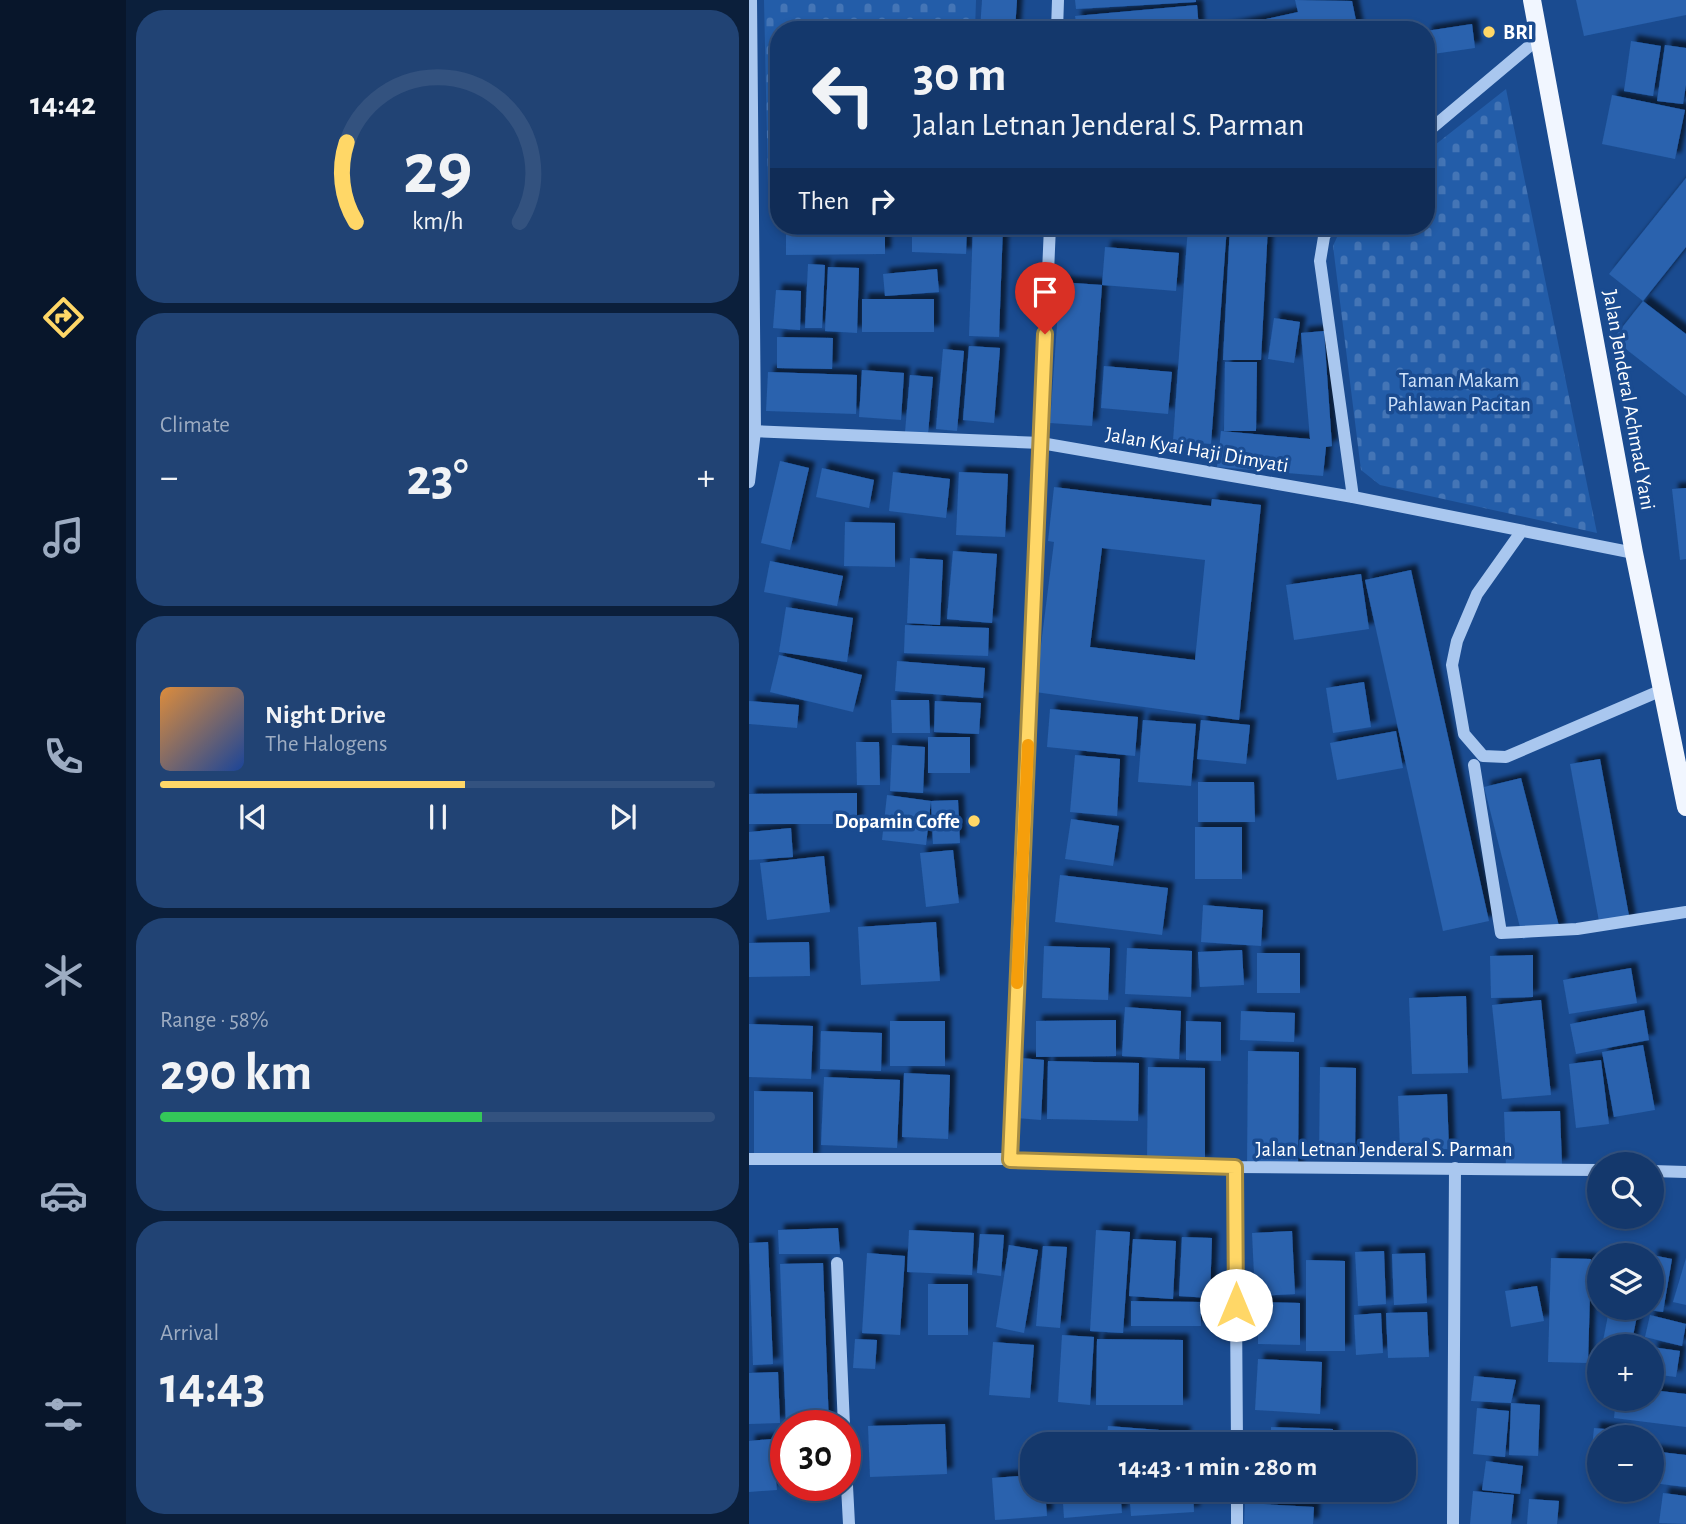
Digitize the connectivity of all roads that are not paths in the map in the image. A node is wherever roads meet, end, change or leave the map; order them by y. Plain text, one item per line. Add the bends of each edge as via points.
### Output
1 (751, 0) edge
2 (1058, 0) edge
3 (1532, 0) edge
4 (1057, 21) edge
5 (1539, 38) junction
6 (1435, 125) edge
7 (1050, 235) edge
8 (1325, 235) edge
9 (752, 431) edge
10 (1041, 443) junction
11 (749, 482) edge
12 (1353, 497) junction
13 (1521, 532) junction
14 (1634, 553) junction
15 (1662, 690) junction
16 (1681, 757) edge
17 (1474, 765) dead end
18 (1686, 807) edge
19 (1686, 912) edge
20 (749, 1159) edge
21 (1010, 1160) junction
22 (1235, 1167) junction
23 (1455, 1168) junction
24 (1587, 1170) edge
25 (1664, 1171) edge
26 (1686, 1172) edge
27 (837, 1264) dead end
28 (843, 1410) edge
29 (1237, 1432) edge
30 (848, 1501) edge
31 (1237, 1502) edge
32 (849, 1524) edge
33 (1237, 1524) edge
34 (1453, 1524) edge

1 - 9 street
2 - 4 street
3 - 5 main road, Jalan Jenderal Achmad Yani
5 - 6 street
5 - 14 main road, Jalan Jenderal Achmad Yani
7 - 10 street
8 - 12 street via 1320,261
9 - 10 street, Jalan Kyai Haji Dimyati
9 - 11 street
10 - 12 street, Jalan Kyai Haji Dimyati
10 - 21 street
12 - 13 street, Jalan Kyai Haji Dimyati
13 - 14 street, Jalan Kyai Haji Dimyati
13 - 15 street via 1477,594 1452,665 1464,734 1483,756 1506,757
14 - 15 main road, Jalan Jenderal Achmad Yani
15 - 16 main road, Jalan Jenderal Achmad Yani
16 - 18 main road, Jalan Jenderal Achmad Yani
17 - 19 street via 1501,933 1577,929
20 - 21 street, Jalan Letnan Jenderal S. Parman
21 - 22 street, Jalan Letnan Jenderal S. Parman
22 - 23 street, Jalan Letnan Jenderal S. Parman
22 - 29 street
23 - 24 street, Jalan Letnan Jenderal S. Parman
23 - 34 street
25 - 26 street
27 - 28 street
30 - 32 street
31 - 33 street

